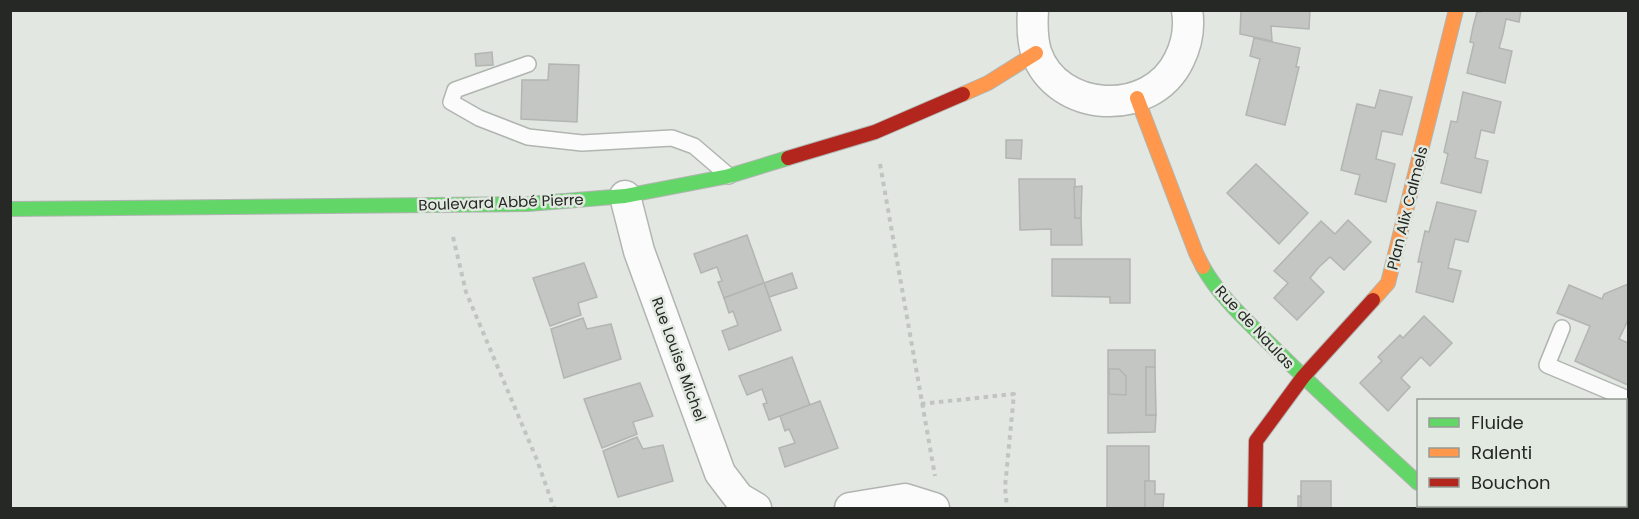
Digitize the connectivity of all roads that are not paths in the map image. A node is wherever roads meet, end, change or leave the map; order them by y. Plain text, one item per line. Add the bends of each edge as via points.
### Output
1 (1033, 10) edge
2 (1187, 10) edge
3 (1456, 10) edge
4 (1036, 53) junction
5 (528, 64) dead end
6 (1137, 98) junction
7 (729, 176) junction
8 (625, 196) junction
9 (10, 209) edge
10 (1562, 328) dead end
11 (1303, 377) junction
12 (1629, 399) edge
13 (1417, 481) edge
14 (756, 508) edge
15 (850, 508) edge
16 (934, 508) edge
17 (1255, 508) edge

1 - 4 street via 1031,29
2 - 6 street via 1186,46 1175,68 1158,86
3 - 11 street, Plan Alix Calmels via 1388,283
4 - 6 street via 1048,74 1067,90 1089,100
4 - 7 street, Boulevard Abbé Pierre via 988,83 874,132
5 - 7 lane via 454,90 451,102 528,137 582,143 672,138 694,146
6 - 11 street, Rue de Naulas via 1196,253 1210,279
7 - 8 street, Boulevard Abbé Pierre
8 - 9 street, Boulevard Abbé Pierre via 528,204
8 - 14 street, Rue Louise Michel via 639,251 720,473 739,498
10 - 12 lane via 1547,365
11 - 13 street, Rue de Naulas
11 - 17 street, Plan Alix Calmels via 1256,441
15 - 16 street via 905,499

